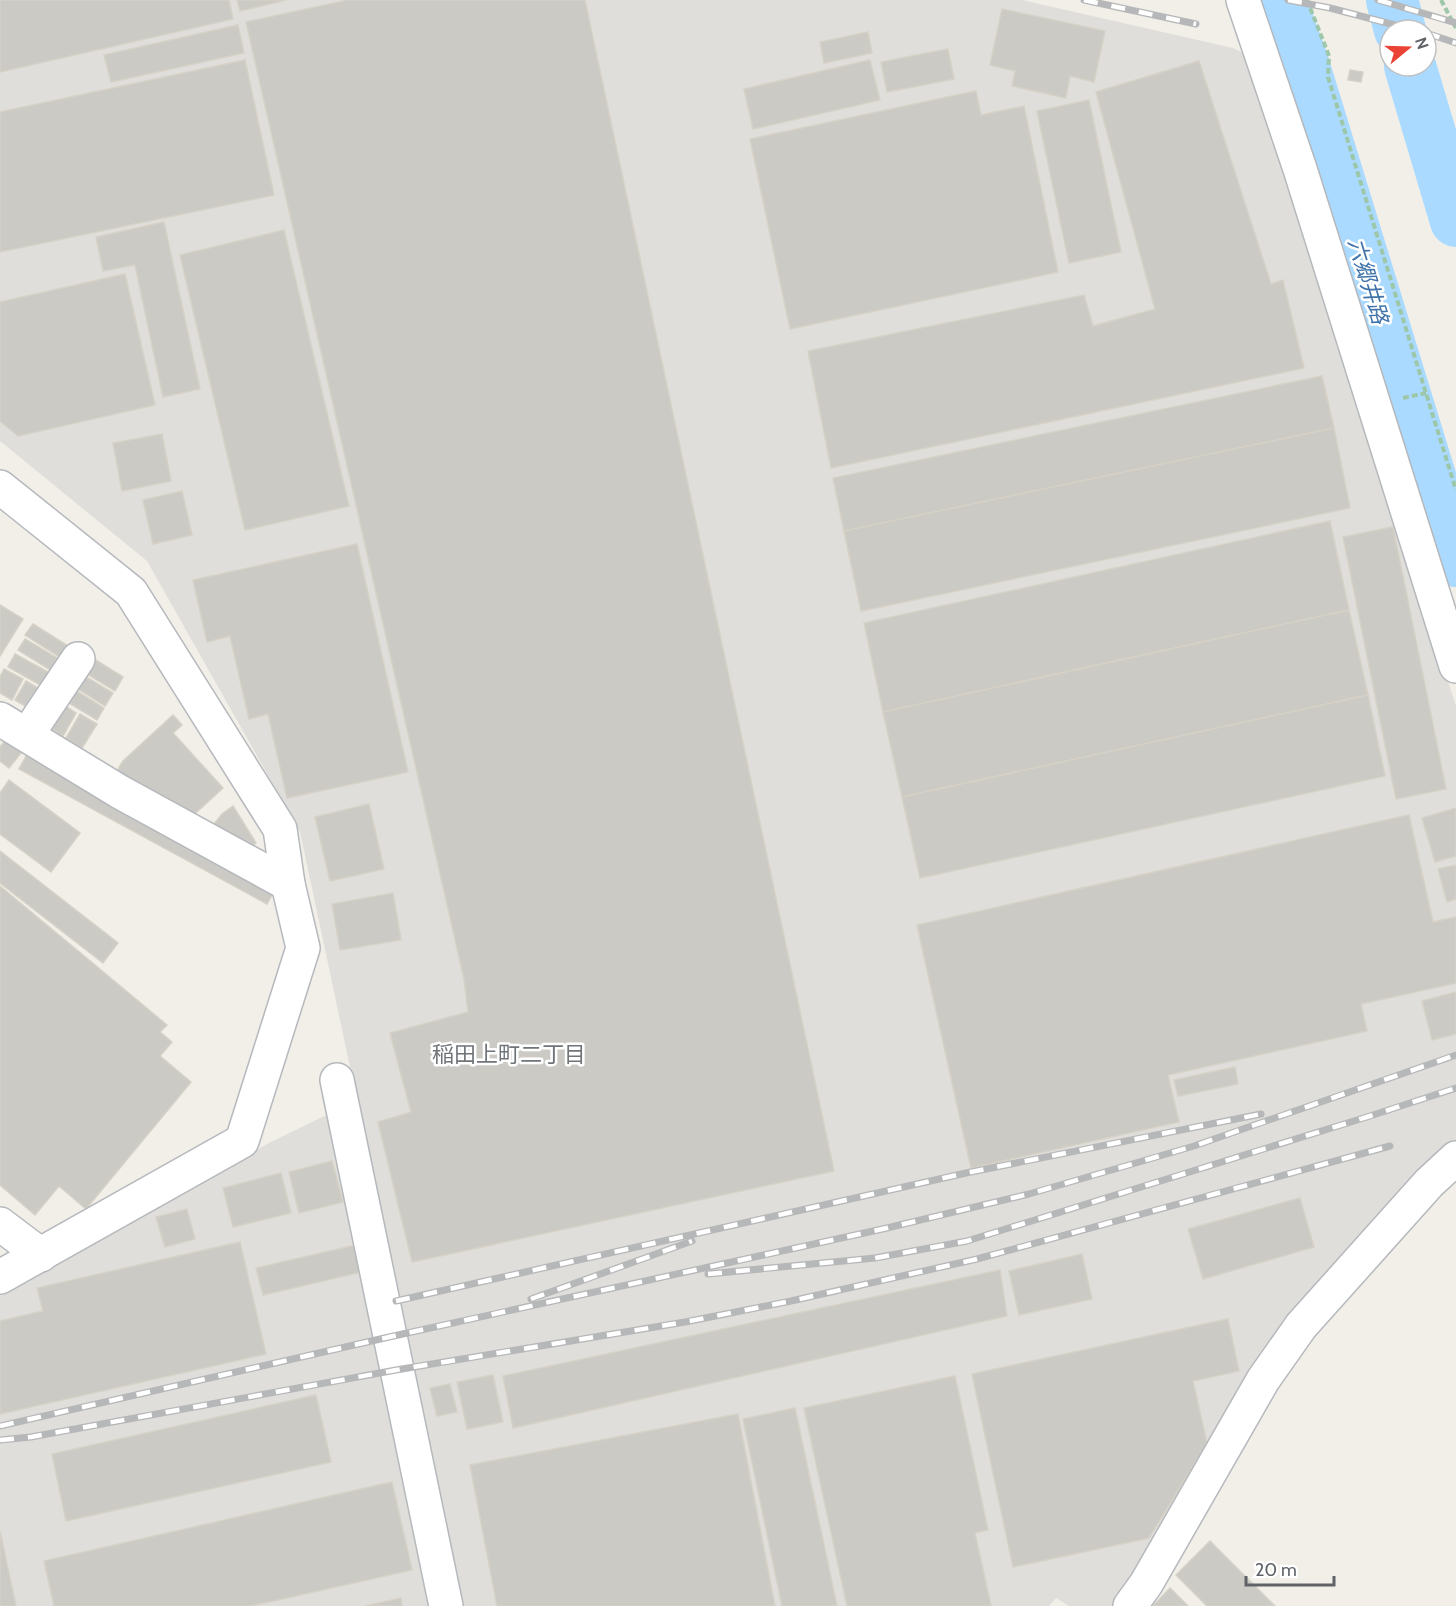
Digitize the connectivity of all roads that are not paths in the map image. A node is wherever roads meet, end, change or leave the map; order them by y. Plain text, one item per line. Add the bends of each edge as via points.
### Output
1 (1243, 0) edge
2 (0, 487) edge
3 (78, 659) dead end
4 (1456, 666) edge
5 (13, 727) edge
6 (288, 884) junction
7 (337, 1080) dead end
8 (1456, 1158) edge
9 (0, 1224) edge
10 (41, 1255) junction
11 (0, 1276) edge
12 (446, 1606) edge
13 (1130, 1606) edge

1 - 4 street via 1304,180
2 - 6 street via 131,592 280,829
3 - 5 street
5 - 6 street via 120,792
6 - 10 street via 303,948 242,1142
7 - 12 street
8 - 13 street via 1301,1326 1263,1380
9 - 10 street
10 - 11 street

